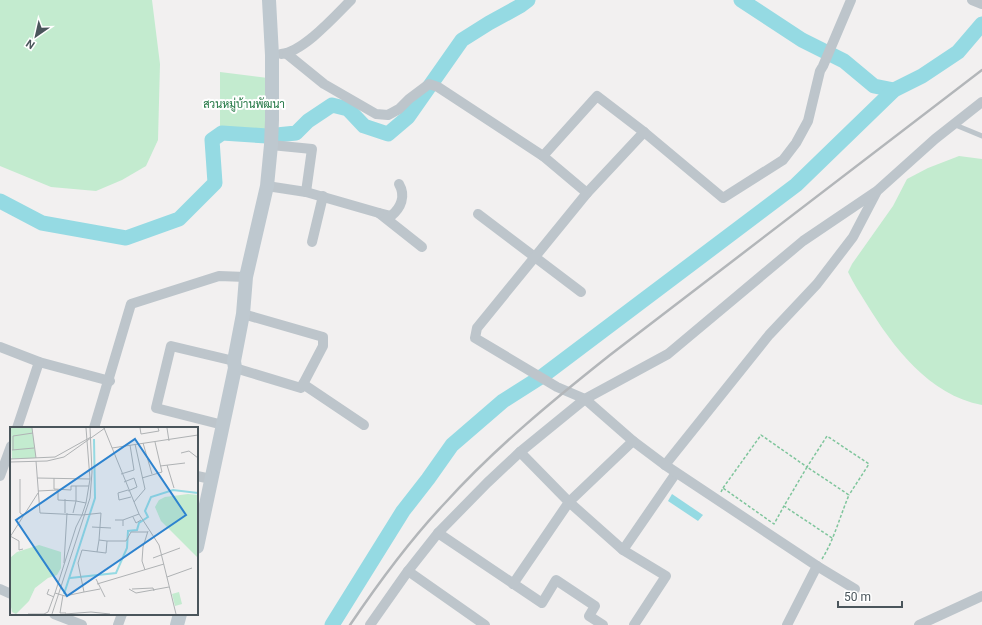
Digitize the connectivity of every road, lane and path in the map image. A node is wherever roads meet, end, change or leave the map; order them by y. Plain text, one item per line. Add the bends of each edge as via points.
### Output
1 (270, 0) edge
2 (350, 0) edge
3 (851, 0) edge
4 (972, 0) edge
5 (982, 4) edge
6 (287, 54) junction
7 (272, 55) junction
8 (982, 102) edge
9 (953, 124) junction
10 (644, 132) junction
11 (982, 136) edge
12 (271, 144) junction
13 (543, 156) junction
14 (399, 184) dead end
15 (267, 186) junction
16 (877, 191) junction
17 (306, 192) junction
18 (587, 193) junction
19 (323, 196) junction
20 (845, 212) junction
21 (379, 213) junction
22 (478, 214) dead end
23 (861, 222) junction
24 (312, 242) dead end
25 (422, 247) dead end
26 (535, 258) junction
27 (246, 277) junction
28 (581, 292) dead end
29 (243, 314) junction
30 (0, 347) edge
31 (39, 362) junction
32 (234, 364) junction
33 (110, 381) junction
34 (303, 384) junction
35 (585, 400) junction
36 (223, 425) junction
37 (364, 425) dead end
38 (17, 427) edge
39 (94, 427) edge
40 (633, 442) junction
41 (10, 449) edge
42 (520, 452) junction
43 (665, 465) junction
44 (806, 467) junction
45 (676, 473) junction
46 (0, 476) edge
47 (198, 476) edge
48 (211, 479) junction
49 (723, 488) junction
50 (849, 496) junction
51 (716, 499) junction
52 (569, 502) junction
53 (784, 506) junction
54 (438, 533) junction
55 (832, 538) junction
56 (198, 542) edge
57 (623, 550) junction
58 (818, 566) junction
59 (408, 571) junction
60 (512, 584) junction
61 (0, 590) edge
62 (855, 590) dead end
63 (10, 594) edge
64 (982, 596) edge
65 (57, 615) edge
66 (122, 615) edge
67 (180, 615) edge
68 (82, 625) edge
69 (118, 625) edge
70 (177, 625) edge
71 (370, 625) edge
72 (485, 625) edge
73 (603, 625) edge
74 (634, 625) edge
75 (787, 625) edge
76 (921, 625) edge

1 - 7 street
2 - 6 street via 313,37
3 - 10 street via 820,71 808,121 783,160 723,198
4 - 5 street
6 - 7 street
6 - 13 street via 324,84 376,114 388,115 399,110 409,100 433,85
7 - 12 street
8 - 9 street
9 - 11 lane
9 - 16 street
10 - 13 street via 597,96
10 - 18 street
12 - 15 street
12 - 17 street via 312,149
13 - 18 street
14 - 21 street via 403,197 396,212 391,216
15 - 17 street
15 - 27 street
16 - 20 street
16 - 23 street
17 - 19 street
18 - 26 street
19 - 21 street
19 - 24 street
20 - 23 street via 853,214
20 - 35 street via 803,241 668,354
21 - 25 street
22 - 26 street
23 - 43 street via 853,237 817,284 769,335
26 - 28 street
26 - 35 street via 477,328 474,338 557,388
27 - 29 street
27 - 33 street via 219,276 131,304
29 - 32 street
29 - 34 street via 323,336 323,346
30 - 31 street
31 - 33 street
31 - 38 street
32 - 34 street via 301,388
32 - 36 street
32 - 36 street via 171,346 156,408
33 - 39 street
34 - 37 street
35 - 40 street
35 - 42 street
36 - 48 street
40 - 43 street
40 - 52 street
41 - 46 street
42 - 52 street
42 - 54 street
43 - 45 street
44 - 49 path via 761,435
44 - 50 path
44 - 50 path via 827,436 869,464
44 - 53 path
45 - 51 street
45 - 57 street
47 - 48 street
48 - 56 street
49 - 51 path
49 - 53 path via 774,524
50 - 55 path
51 - 58 street
52 - 57 street
52 - 60 street
53 - 55 path
54 - 59 street
54 - 60 street
55 - 58 path
57 - 74 street via 666,576
58 - 62 street
58 - 75 street
59 - 71 street
59 - 72 street
60 - 73 street via 542,603 556,580 595,606 589,616
61 - 63 street
64 - 76 street
65 - 68 street
66 - 69 street
67 - 70 street

